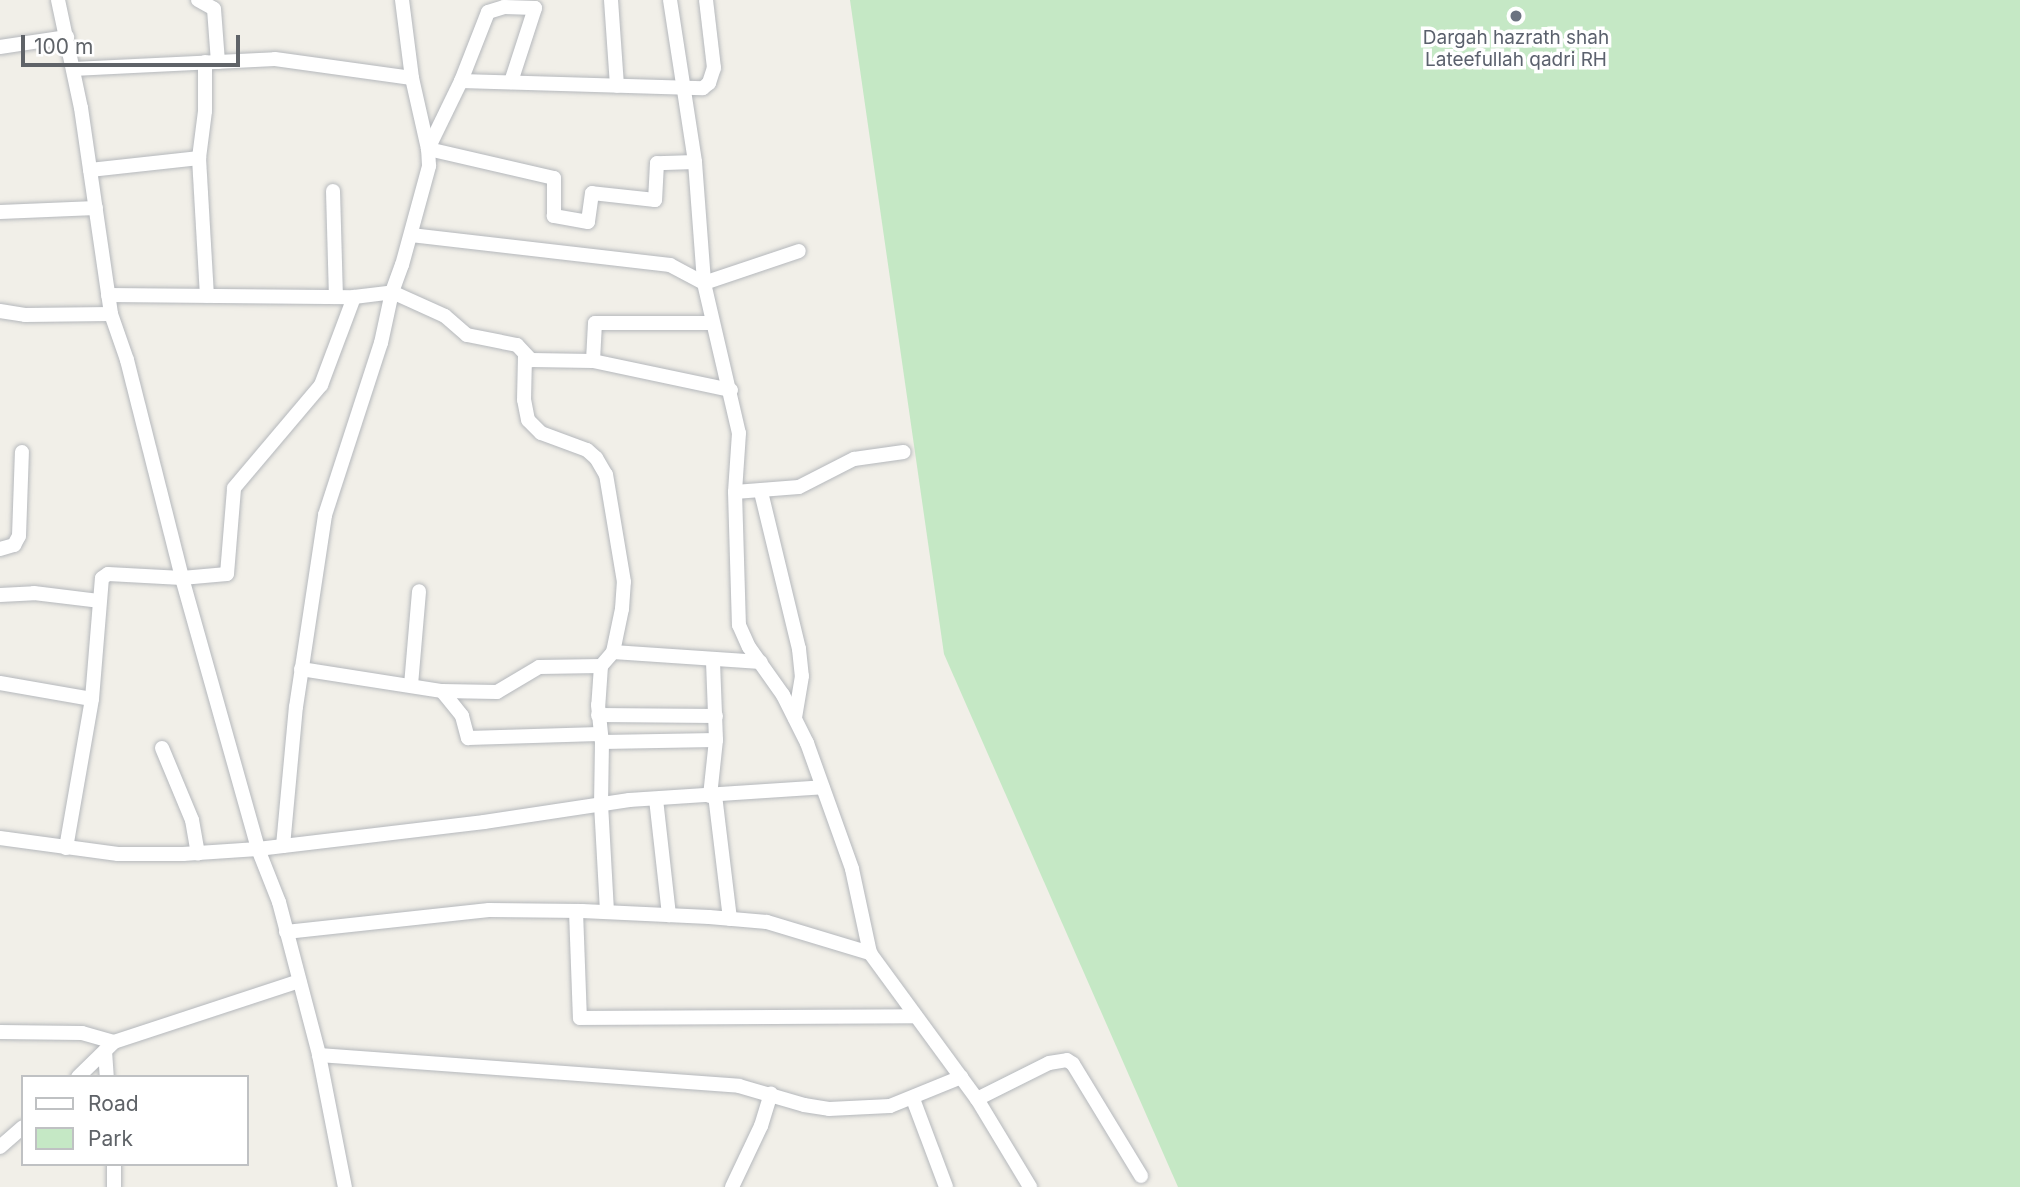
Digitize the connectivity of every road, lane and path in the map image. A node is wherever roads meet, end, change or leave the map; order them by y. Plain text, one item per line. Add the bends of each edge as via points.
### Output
1 (58, 0) edge
2 (198, 0) edge
3 (402, 0) edge
4 (611, 0) edge
5 (670, 0) edge
6 (706, 0) edge
7 (537, 4) edge
8 (67, 37) junction
9 (0, 47) edge
10 (212, 62) junction
11 (74, 69) junction
12 (412, 78) junction
13 (461, 80) junction
14 (511, 82) junction
15 (617, 86) junction
16 (684, 89) junction
17 (428, 149) junction
18 (199, 158) junction
19 (695, 162) junction
20 (90, 170) junction
21 (333, 191) dead end
22 (96, 208) junction
23 (0, 212) edge
24 (411, 236) junction
25 (799, 251) dead end
26 (704, 283) junction
27 (392, 292) junction
28 (108, 295) junction
29 (207, 296) junction
30 (335, 297) junction
31 (354, 297) junction
32 (0, 312) edge
33 (111, 314) junction
34 (711, 323) junction
35 (524, 356) junction
36 (593, 361) junction
37 (731, 390) junction
38 (22, 452) dead end
39 (904, 452) dead end
40 (735, 492) junction
41 (761, 492) junction
42 (0, 549) edge
43 (182, 578) junction
44 (419, 591) dead end
45 (0, 594) edge
46 (99, 601) junction
47 (613, 652) junction
48 (713, 661) junction
49 (761, 662) junction
50 (601, 666) junction
51 (301, 669) junction
52 (0, 683) edge
53 (411, 685) junction
54 (442, 691) junction
55 (92, 699) junction
56 (598, 715) junction
57 (716, 716) junction
58 (794, 718) junction
59 (600, 738) junction
60 (716, 740) junction
61 (162, 748) dead end
62 (822, 787) junction
63 (713, 795) junction
64 (656, 799) junction
65 (601, 804) junction
66 (0, 838) edge
67 (283, 846) junction
68 (66, 848) junction
69 (258, 849) junction
70 (198, 853) junction
71 (576, 911) junction
72 (607, 912) junction
73 (669, 915) junction
74 (730, 919) junction
75 (286, 932) junction
76 (870, 953) junction
77 (299, 981) junction
78 (915, 1016) junction
79 (0, 1032) edge
80 (110, 1046) junction
81 (319, 1055) junction
82 (80, 1075) edge
83 (107, 1075) edge
84 (961, 1077) junction
85 (771, 1093) junction
86 (913, 1099) junction
87 (977, 1099) junction
88 (21, 1129) edge
89 (0, 1147) edge
90 (114, 1166) edge
91 (1141, 1176) dead end
92 (114, 1187) edge
93 (345, 1187) edge
94 (732, 1187) edge
95 (946, 1187) edge
96 (1030, 1187) edge

1 - 8 street
2 - 10 street via 214,9
3 - 12 street
4 - 15 street
5 - 16 street
6 - 16 street via 714,75 703,88
7 - 13 street via 488,12
7 - 14 street
8 - 9 street
8 - 11 street
10 - 11 street
10 - 12 street via 275,59
10 - 18 street
11 - 20 street
12 - 17 street
13 - 14 street
13 - 17 street
14 - 15 street
15 - 16 street
16 - 19 street
17 - 19 street via 554,178 554,216 588,222 592,193 655,200 657,163
17 - 24 street via 429,166
18 - 20 street
18 - 29 street
19 - 26 street
20 - 22 street
21 - 30 street
22 - 23 street
22 - 28 street
24 - 26 street via 670,265
24 - 27 street
25 - 26 street
26 - 34 street
27 - 31 street
27 - 35 street via 445,316 467,335 517,345
27 - 51 street via 381,343 325,515
28 - 29 street
28 - 33 street
29 - 30 street
30 - 31 street
31 - 43 street via 321,385 234,488 227,574
32 - 33 street
33 - 43 street via 127,360
34 - 36 street via 595,323
34 - 37 street
35 - 36 street
35 - 47 street via 528,420 541,433 587,450 606,475 624,582
36 - 37 street
37 - 40 street via 739,433
38 - 42 street via 19,536 14,545
39 - 41 street via 854,459 799,487
40 - 41 street
40 - 49 street via 739,625
41 - 58 street via 803,676
43 - 46 street via 104,575
43 - 69 street
44 - 53 street
45 - 46 street
46 - 55 street
47 - 48 street
47 - 50 street
48 - 49 street
48 - 57 street
49 - 58 street
50 - 54 street via 539,667 496,692
50 - 56 street
51 - 53 street
51 - 67 street
52 - 55 street
53 - 54 street
54 - 59 street via 462,716 468,738
55 - 68 street
56 - 57 street
56 - 59 street
57 - 60 street
58 - 62 street
59 - 60 street
59 - 65 street
60 - 63 street
61 - 70 street via 192,820
62 - 63 street
62 - 76 street via 852,869
63 - 64 street
63 - 74 street
64 - 65 street
64 - 73 street
65 - 67 street
65 - 72 street
66 - 68 street
67 - 69 street
68 - 70 street
69 - 70 street
69 - 75 street
71 - 72 street
71 - 75 street via 489,910
71 - 78 street via 580,1018
72 - 73 street
73 - 74 street
74 - 76 street via 767,922
75 - 77 street
76 - 78 street
77 - 80 street
77 - 81 street
78 - 84 street
79 - 80 street via 82,1033
80 - 82 street
80 - 83 street
81 - 85 street via 739,1086
81 - 93 street
84 - 86 street
84 - 87 street
85 - 86 street via 829,1109 879,1107
85 - 94 street
86 - 95 street
87 - 91 street via 1049,1063 1067,1060
87 - 96 street
88 - 89 street
90 - 92 street

